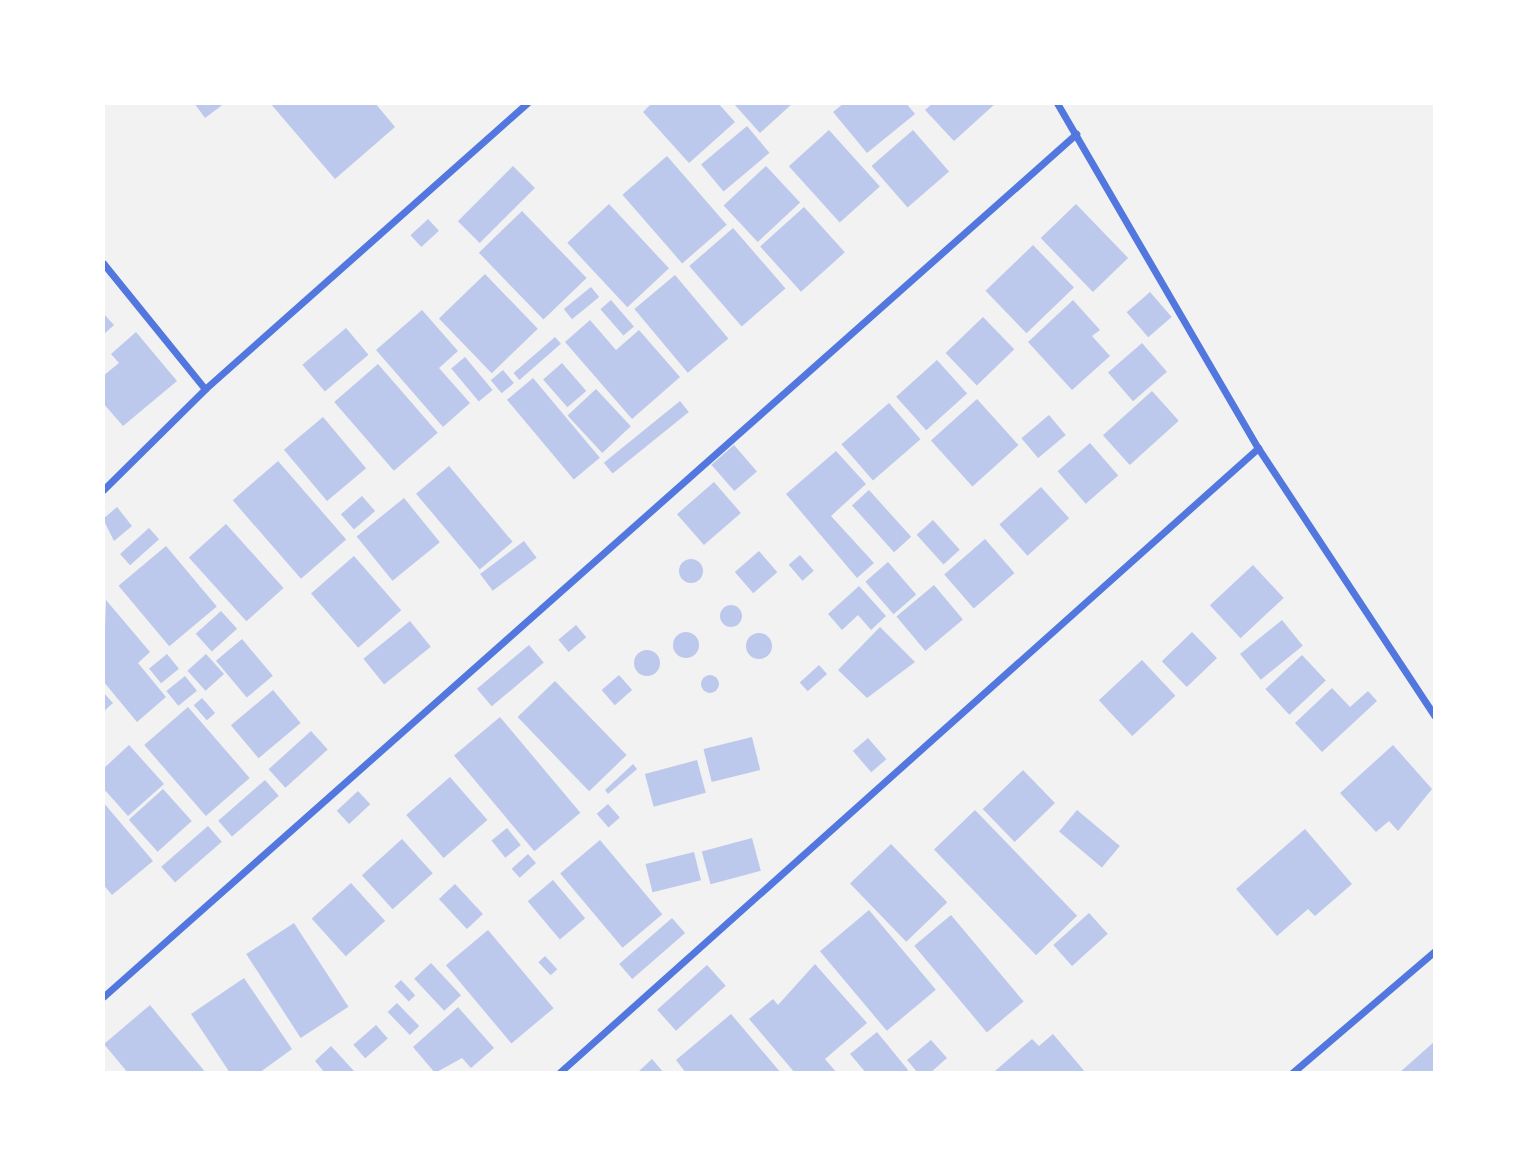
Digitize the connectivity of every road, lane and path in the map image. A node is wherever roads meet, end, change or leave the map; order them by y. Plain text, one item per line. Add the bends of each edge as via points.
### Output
1 (527, 103) edge
2 (1057, 103) edge
3 (1076, 134) junction
4 (103, 263) edge
5 (205, 389) junction
6 (1258, 448) junction
7 (103, 490) edge
8 (1435, 716) edge
9 (1435, 951) edge
10 (103, 997) edge
11 (559, 1073) edge
12 (1292, 1073) edge

1 - 5 street
2 - 3 street
3 - 6 street
3 - 10 street
4 - 5 street
5 - 7 street
6 - 8 street
6 - 11 street
9 - 12 street

